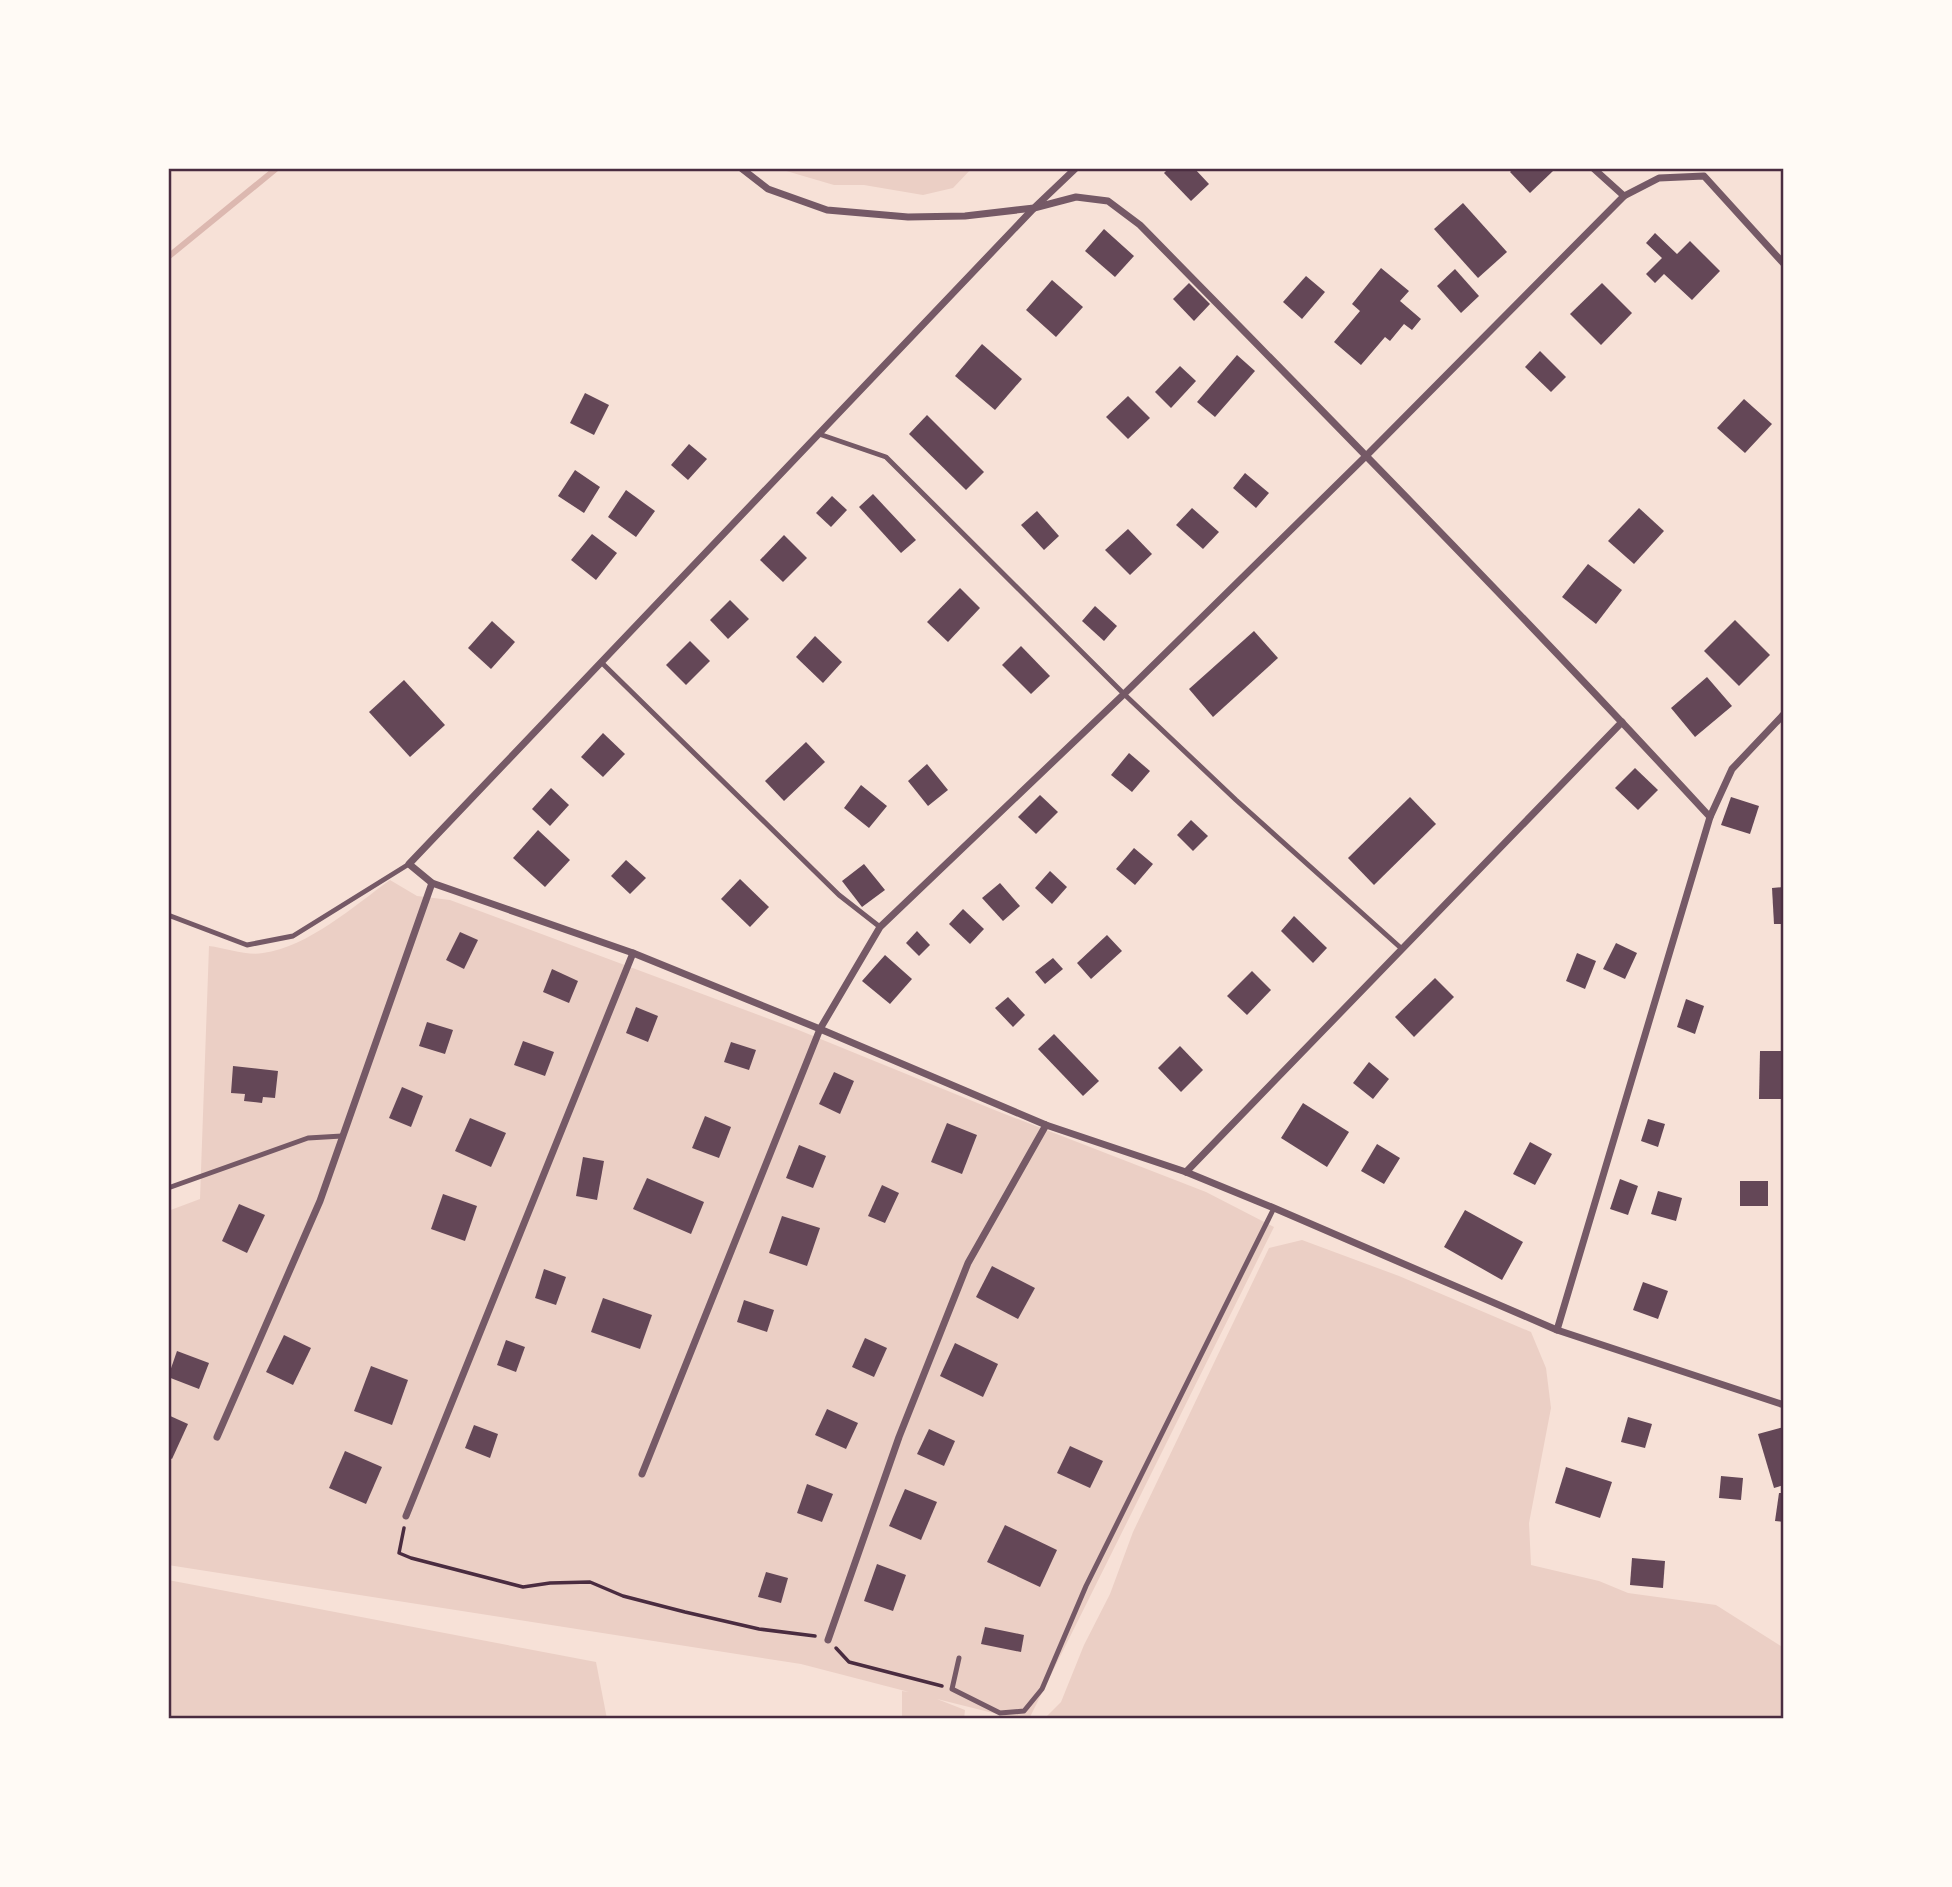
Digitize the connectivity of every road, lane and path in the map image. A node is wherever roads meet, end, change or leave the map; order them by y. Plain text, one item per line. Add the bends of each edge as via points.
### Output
1 (741, 168) edge
2 (1076, 168) edge
3 (1592, 168) edge
4 (1624, 196) junction
5 (1034, 208) junction
6 (1784, 264) edge
7 (819, 434) junction
8 (1366, 456) junction
9 (601, 662) junction
10 (1124, 694) junction
11 (1784, 714) edge
12 (1622, 722) junction
13 (1710, 820) junction
14 (409, 864) junction
15 (432, 883) junction
16 (168, 915) edge
17 (880, 926) junction
18 (1402, 949) junction
19 (633, 953) junction
20 (820, 1029) junction
21 (1046, 1125) junction
22 (342, 1136) junction
23 (1186, 1172) junction
24 (168, 1188) edge
25 (1274, 1208) junction
26 (1557, 1330) junction
27 (1784, 1405) edge
28 (217, 1437) dead end
29 (642, 1474) dead end
30 (406, 1516) joint
31 (828, 1640) junction
32 (959, 1658) dead end
33 (952, 1689) junction

1 - 5 street via 768,189 827,210 908,217
2 - 5 street
3 - 4 street
4 - 6 street via 1659,178 1704,176
4 - 8 street
5 - 7 street
5 - 8 street via 1076,197 1108,201 1140,225
7 - 9 street
7 - 10 lane via 886,457
8 - 10 street
8 - 12 street
9 - 14 street
9 - 17 lane via 839,895
10 - 17 street
10 - 18 lane
11 - 13 street via 1732,768
12 - 13 street
12 - 18 street
13 - 26 street
14 - 15 street
14 - 16 lane via 292,936 247,945
15 - 19 street
15 - 22 street
17 - 20 street
18 - 23 street
19 - 20 street
19 - 30 street
20 - 21 street
20 - 29 street
21 - 23 street
21 - 31 street via 968,1263 899,1437
22 - 24 lane via 308,1138
22 - 28 street via 320,1201
23 - 25 street
25 - 26 street
25 - 33 lane via 1086,1586 1042,1689 1024,1711 1000,1713
26 - 27 street
30 - 31 path via 399,1553 411,1558 523,1587 590,1582 685,1612
31 - 33 path via 849,1662
32 - 33 lane

